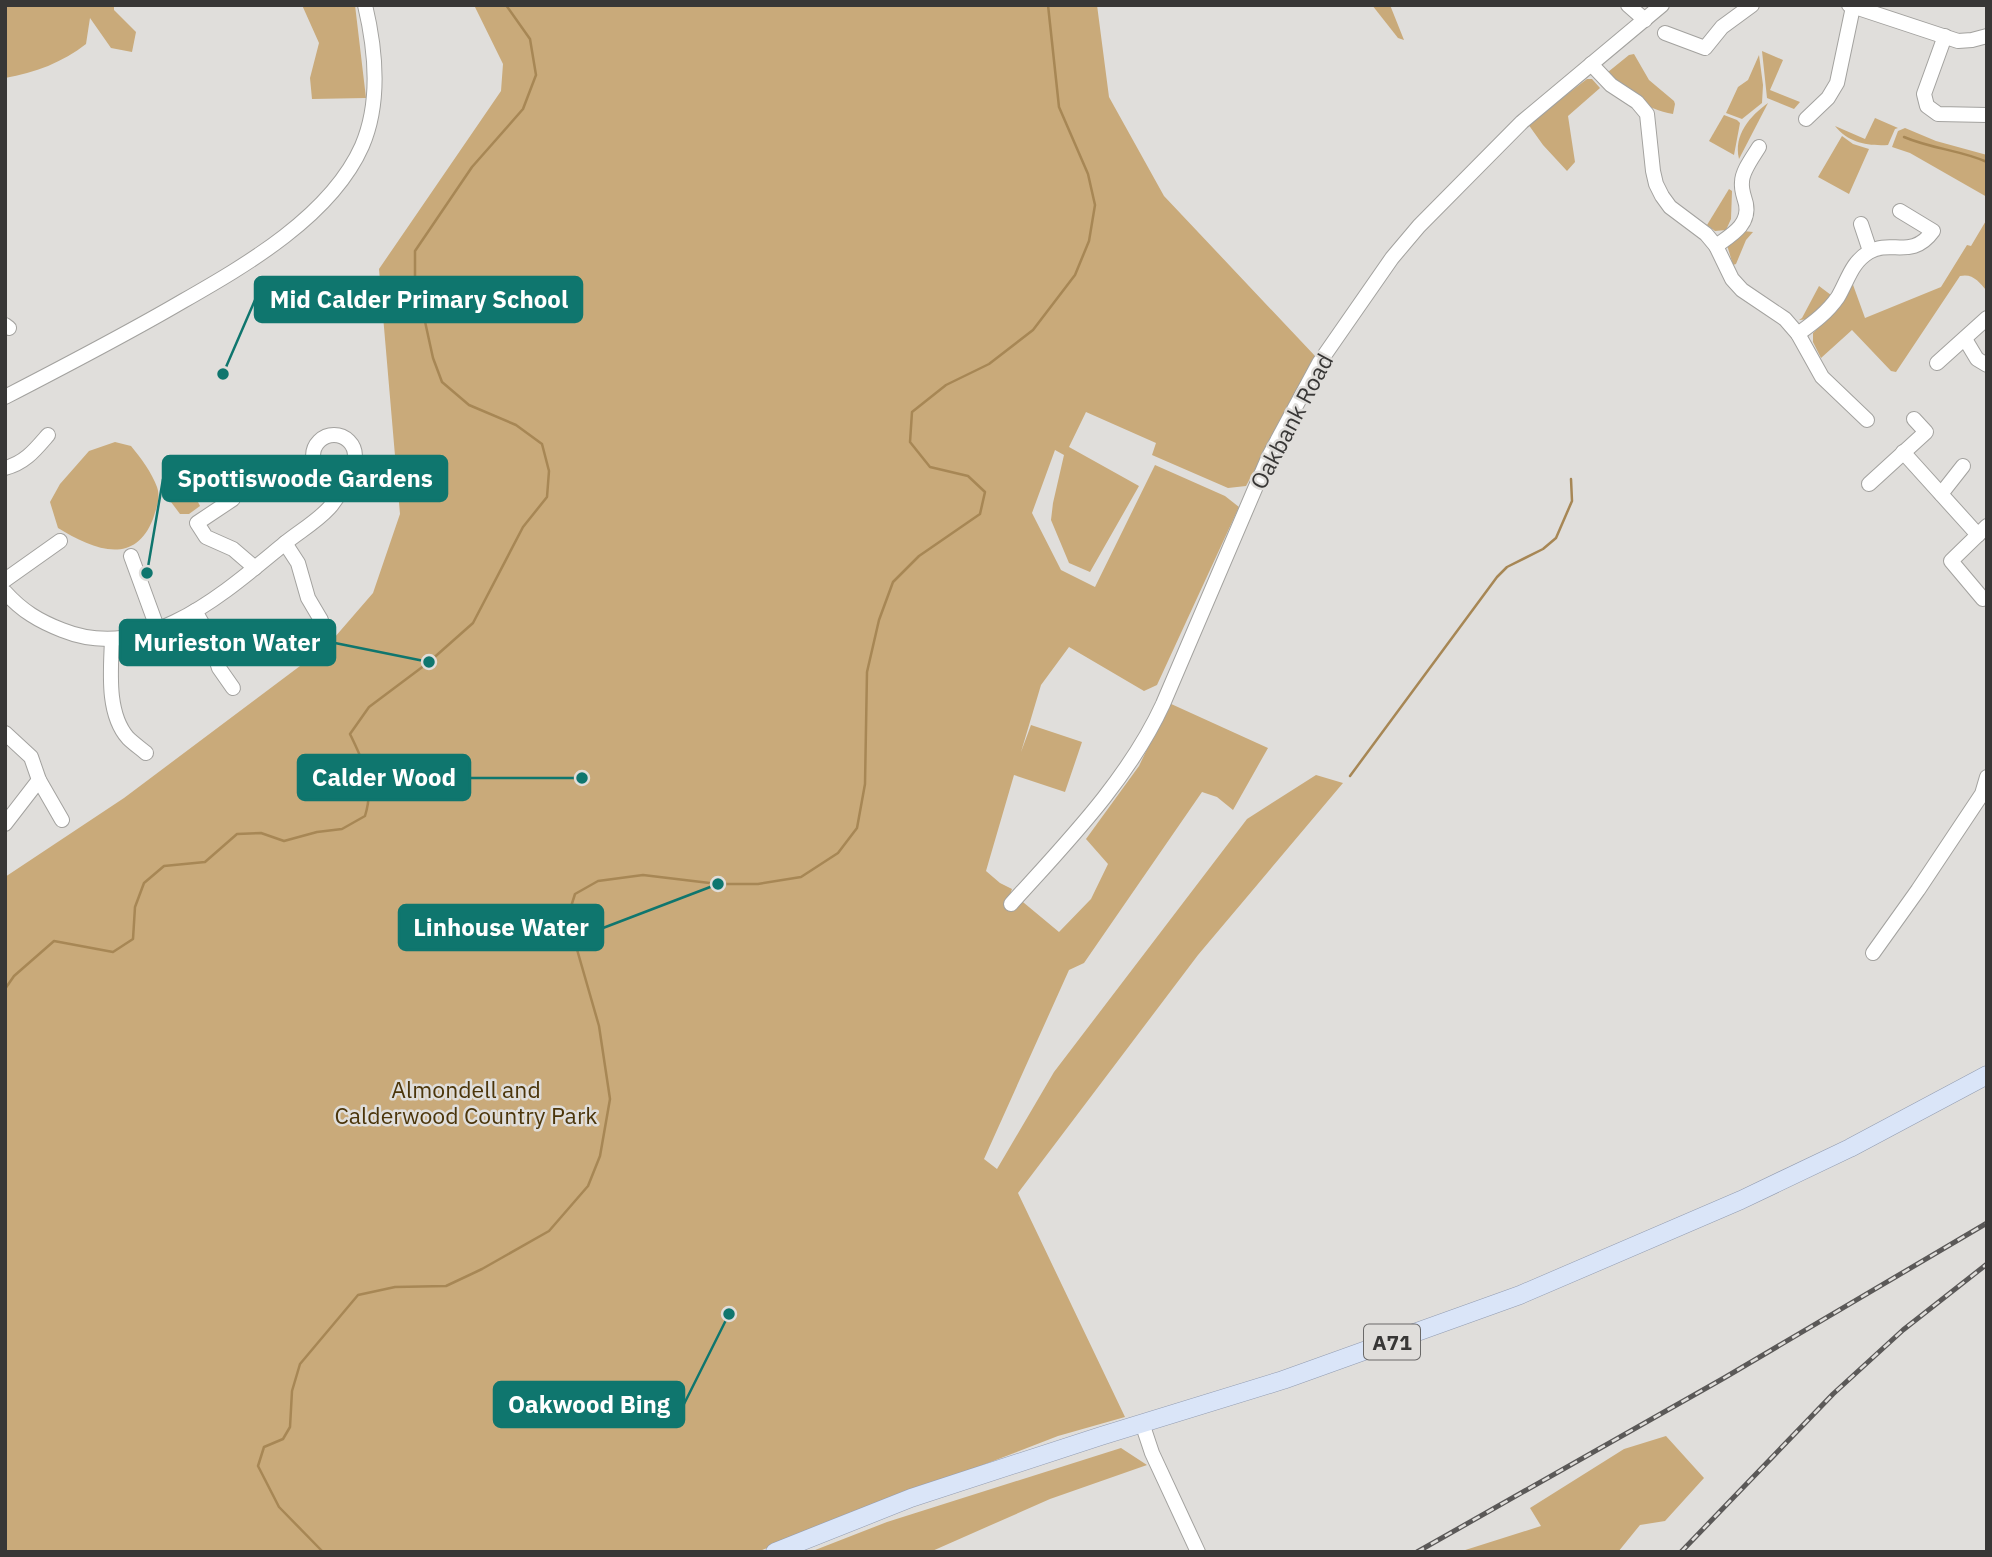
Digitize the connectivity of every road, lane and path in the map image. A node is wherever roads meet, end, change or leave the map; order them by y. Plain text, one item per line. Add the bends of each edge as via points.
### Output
1 (365, 5) edge
2 (1628, 5) edge
3 (1662, 5) edge
4 (1752, 5) edge
5 (1851, 6) edge
6 (1645, 20) junction
7 (1986, 29) edge
8 (1665, 33) dead end
9 (1945, 36) junction
10 (1591, 64) junction
11 (1987, 114) edge
12 (1806, 119) dead end
13 (1759, 147) dead end
14 (1899, 211) dead end
15 (1861, 224) dead end
16 (1716, 246) junction
17 (1870, 251) junction
18 (1987, 318) edge
19 (1798, 334) junction
20 (1965, 338) junction
21 (1937, 363) dead end
22 (1987, 365) edge
23 (5, 397) edge
24 (1914, 419) dead end
25 (1867, 420) dead end
26 (48, 435) dead end
27 (1903, 452) junction
28 (1963, 466) dead end
29 (5, 468) edge
30 (344, 475) dead end
31 (1869, 484) dead end
32 (1941, 494) junction
33 (233, 499) dead end
34 (1982, 530) edge
35 (60, 541) dead end
36 (285, 543) junction
37 (131, 556) dead end
38 (255, 568) junction
39 (5, 580) edge
40 (5, 592) edge
41 (1983, 599) dead end
42 (195, 611) junction
43 (320, 611) dead end
44 (158, 630) junction
45 (112, 639) junction
46 (233, 688) dead end
47 (5, 733) edge
48 (146, 753) dead end
49 (1987, 777) edge
50 (38, 780) junction
51 (62, 820) dead end
52 (5, 824) edge
53 (1011, 904) dead end
54 (1873, 953) dead end
55 (1987, 1075) edge
56 (1142, 1423) junction
57 (775, 1552) edge
58 (1198, 1552) edge

1 - 23 street via 373,41 371,118 349,171 331,193 263,252 227,276
2 - 6 street
3 - 6 street, Oakbank Road
4 - 8 street via 1722,27 1705,48
5 - 9 street
5 - 12 street via 1836,83
6 - 10 street, Oakbank Road
7 - 9 street via 1958,41
9 - 11 street via 1924,94 1927,106 1938,114
10 - 16 street via 1647,114 1656,184 1670,207
10 - 53 street, Oakbank Road via 1522,122 1392,258 1326,354 1269,456 1161,709 1125,768
13 - 16 street via 1741,178 1745,219
14 - 17 street via 1933,231 1913,248
15 - 17 street
16 - 19 street via 1731,279
17 - 19 street via 1852,266 1826,312
18 - 20 street
19 - 25 street via 1822,377
20 - 21 street
20 - 22 street
24 - 27 street via 1926,432
26 - 29 street via 29,457
27 - 31 street
27 - 32 street
28 - 32 street
30 - 36 street via 344,487 326,512
32 - 34 street
33 - 38 street via 197,523 206,537 233,549
34 - 41 street via 1951,561
35 - 39 street
36 - 38 street
36 - 43 street via 298,564 308,598
37 - 44 street
38 - 42 street
40 - 45 street via 37,620 71,634
42 - 44 street
42 - 46 street via 219,668
44 - 45 street
45 - 48 street via 112,693 118,720 127,737
47 - 50 street via 31,757
49 - 54 street via 1982,794
50 - 51 street
50 - 52 street
55 - 56 main road, A71 via 1814,1166 1520,1295 1335,1362
56 - 57 main road, A71 via 911,1498
56 - 58 street

